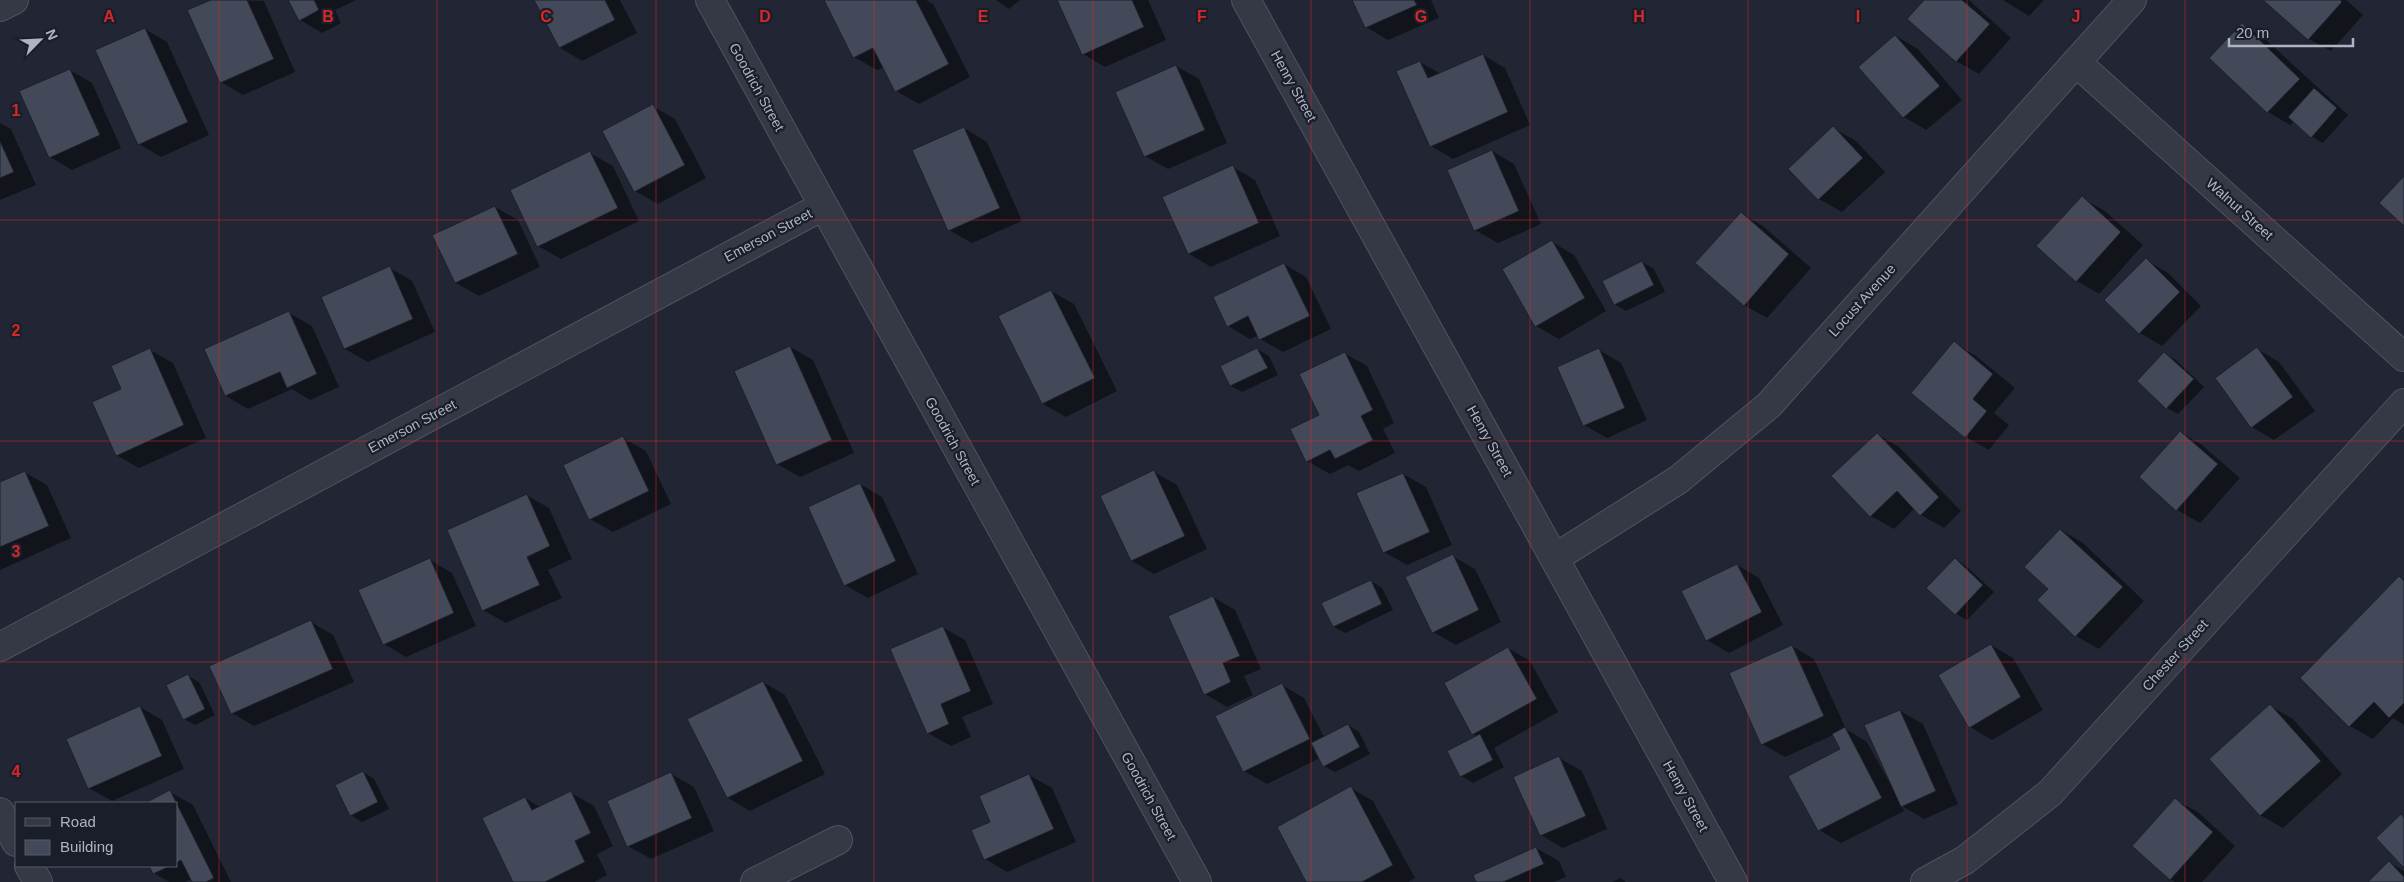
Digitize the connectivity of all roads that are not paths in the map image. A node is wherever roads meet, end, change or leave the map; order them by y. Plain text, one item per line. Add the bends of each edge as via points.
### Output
1 (14, 0) edge
2 (710, 0) edge
3 (1246, 0) edge
4 (2132, 0) edge
5 (0, 7) edge
6 (2076, 62) junction
7 (823, 206) junction
8 (2404, 357) edge
9 (2404, 403) edge
10 (1555, 558) junction
11 (0, 647) edge
12 (0, 812) edge
13 (15, 840) edge
14 (838, 840) dead end
15 (30, 867) edge
16 (38, 882) edge
17 (755, 882) edge
18 (1197, 882) edge
19 (1733, 882) edge
20 (1925, 882) edge

1 - 5 street
2 - 7 street, Goodrich Street
3 - 10 street, Henry Street
4 - 6 street, Locust Avenue
6 - 8 street, Walnut Street
6 - 10 street, Locust Avenue via 1769,405 1678,480
7 - 11 street, Emerson Street
7 - 18 street, Goodrich Street
9 - 20 street, Chester Street via 2050,793 1965,860
10 - 19 street, Henry Street
12 - 13 street
14 - 17 street
15 - 16 street

